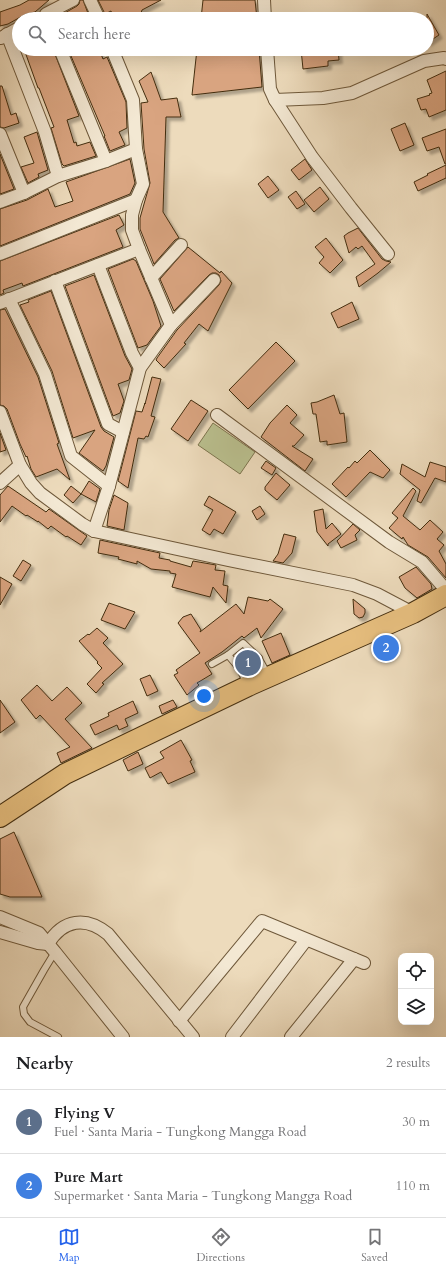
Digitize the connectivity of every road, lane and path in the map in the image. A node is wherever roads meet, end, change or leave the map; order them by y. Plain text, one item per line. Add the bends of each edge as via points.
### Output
1 (73, 0) edge
2 (90, 0) edge
3 (264, 0) edge
4 (52, 12) edge
5 (96, 12) edge
6 (265, 12) edge
7 (12, 32) edge
8 (3, 36) edge
9 (63, 56) edge
10 (115, 56) edge
11 (268, 56) edge
12 (446, 59) edge
13 (275, 100) junction
14 (0, 134) edge
15 (136, 149) junction
16 (106, 161) junction
17 (58, 176) junction
18 (24, 193) junction
19 (136, 200) junction
20 (0, 202) edge
21 (181, 245) dead end
22 (139, 249) junction
23 (0, 254) edge
24 (388, 254) dead end
25 (98, 264) junction
26 (151, 278) junction
27 (214, 280) dead end
28 (55, 281) junction
29 (4, 301) edge
30 (172, 325) junction
31 (140, 368) junction
32 (0, 412) edge
33 (217, 415) dead end
34 (123, 432) junction
35 (20, 465) junction
36 (0, 483) edge
37 (109, 486) junction
38 (94, 531) junction
39 (446, 590) edge
40 (446, 595) edge
41 (413, 613) junction
42 (228, 655) junction
43 (259, 658) junction
44 (212, 664) dead end
45 (239, 668) junction
46 (269, 676) junction
47 (248, 686) junction
48 (0, 817) edge
49 (0, 917) edge
50 (0, 932) edge
51 (306, 940) junction
52 (52, 948) junction
53 (179, 1021) junction
54 (58, 1037) edge
55 (123, 1037) edge
56 (193, 1037) edge
57 (232, 1037) edge
58 (291, 1037) edge

1 - 4 street
2 - 5 street
3 - 6 street
7 - 8 street
8 - 17 street via 45,132
9 - 16 street
10 - 15 street via 133,100
11 - 13 street via 270,88
12 - 13 street via 424,61 352,93 323,98
13 - 24 street via 312,157
14 - 18 street
15 - 16 street
15 - 19 street via 143,184
16 - 17 street
17 - 18 street
18 - 20 street
19 - 22 street via 132,230
19 - 23 street
21 - 26 street
22 - 25 street
22 - 26 street
25 - 28 street
25 - 31 street
26 - 30 street
27 - 30 street
28 - 29 street
28 - 34 street via 108,424
29 - 37 street via 45,374 71,456
30 - 31 street
31 - 34 street
32 - 35 street
33 - 39 street via 390,542 422,562
34 - 37 street
35 - 36 street
35 - 38 street via 40,493
37 - 38 street
38 - 41 street via 353,585
40 - 41 main road
41 - 46 main road
42 - 43 lane via 243,643
42 - 44 lane
42 - 45 lane
43 - 45 lane
43 - 46 lane
45 - 47 lane
46 - 47 main road
47 - 48 main road via 65,774
49 - 52 street via 39,933
50 - 52 street
51 - 53 street via 262,921
51 - 57 street
51 - 58 street via 359,961
52 - 53 street via 57,932 69,924 88,923 100,927
52 - 54 lane via 44,970 23,1006 24,1014 30,1022
52 - 55 street
53 - 56 street

